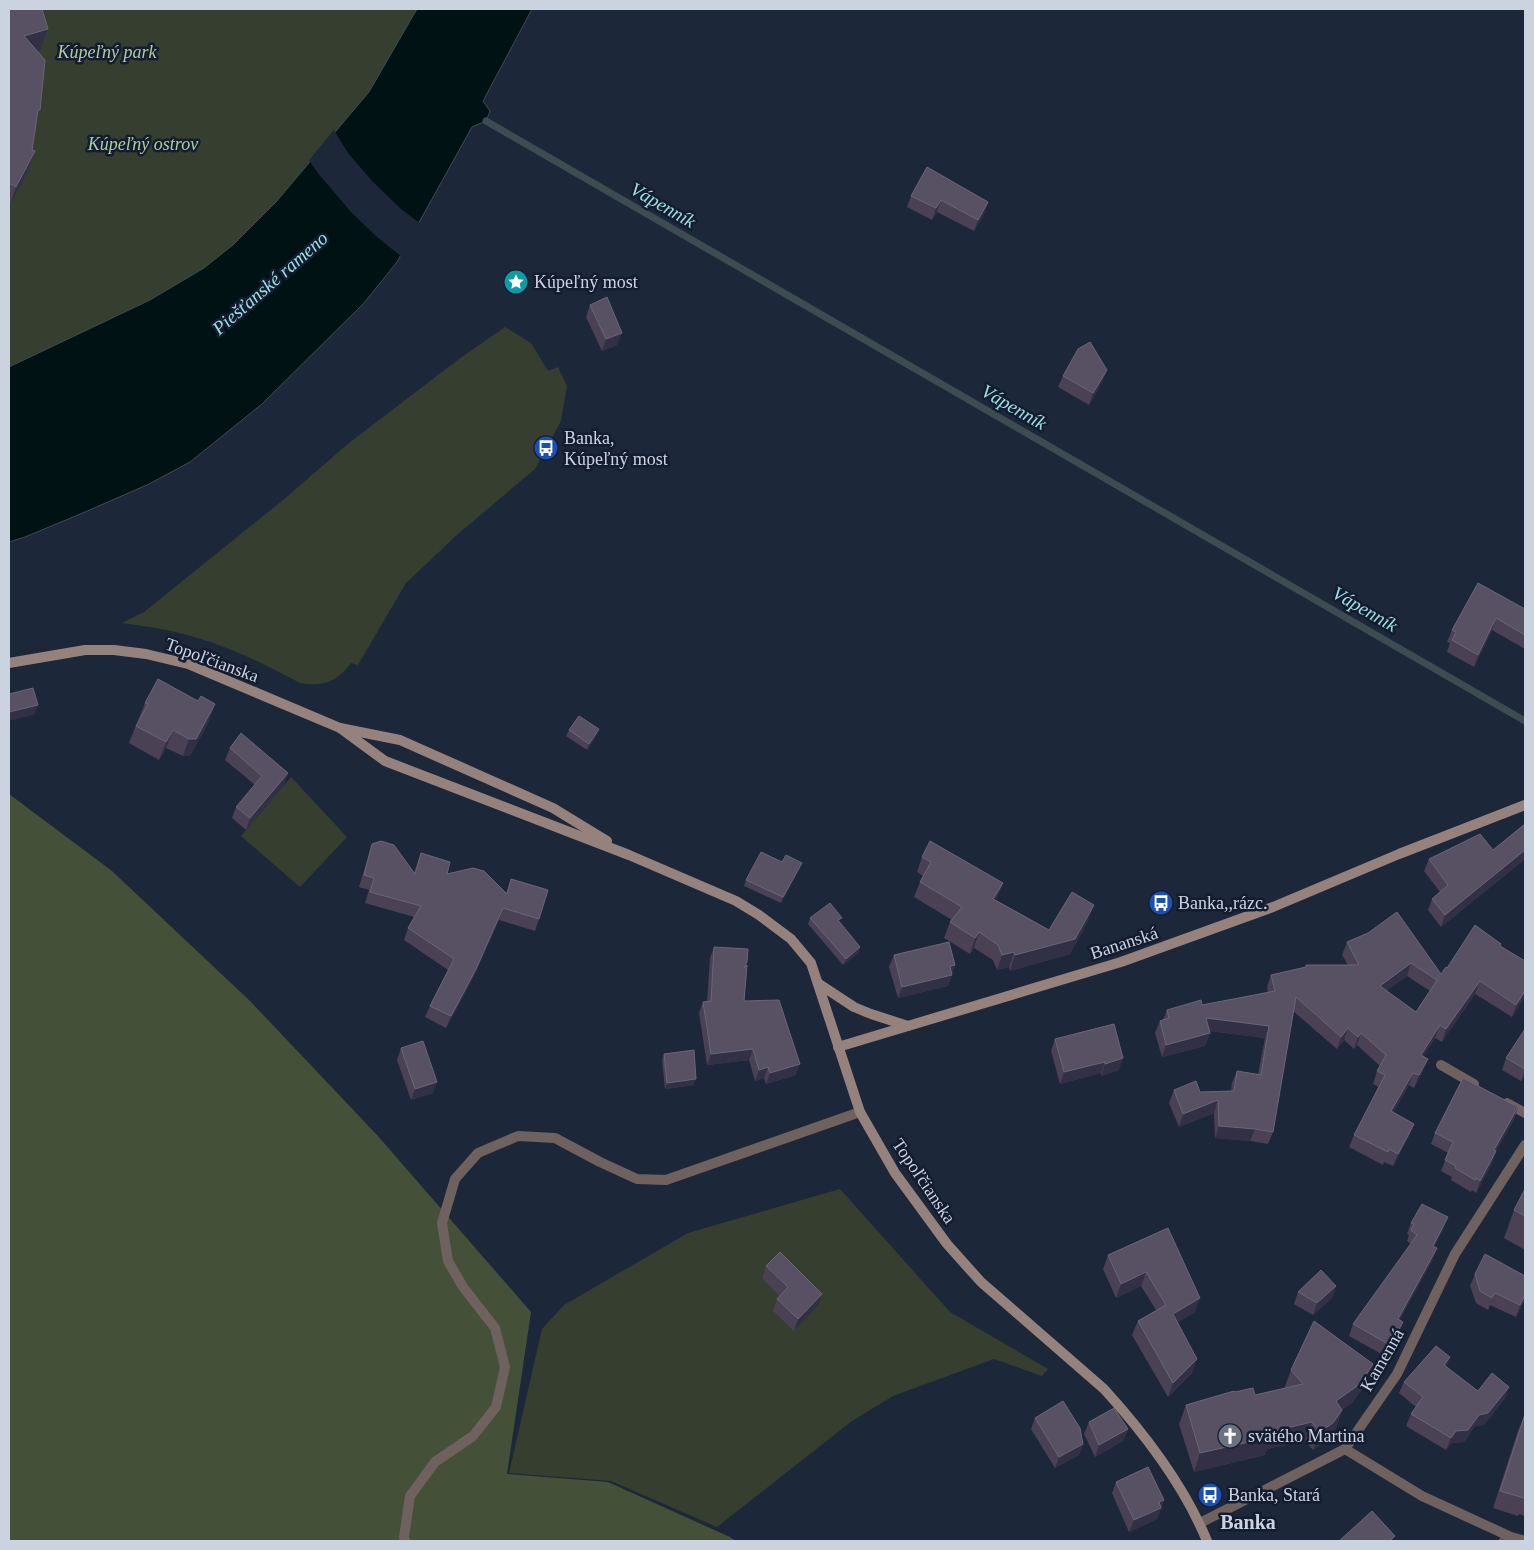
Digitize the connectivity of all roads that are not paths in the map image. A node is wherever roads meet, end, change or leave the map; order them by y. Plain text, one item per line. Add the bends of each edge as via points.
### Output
1 (9, 663) edge
2 (340, 728) junction
3 (1525, 806) edge
4 (629, 855) junction
5 (819, 984) junction
6 (909, 1026) junction
7 (838, 1047) junction
8 (1441, 1065) dead end
9 (1483, 1089) edge
10 (1500, 1099) edge
11 (860, 1112) junction
12 (1525, 1113) edge
13 (1525, 1146) edge
14 (1345, 1449) junction
15 (1200, 1523) junction
16 (405, 1541) edge
17 (1207, 1541) edge
18 (1525, 1541) edge

1 - 2 main road, Topoľčianska via 84,650 146,654 188,664
2 - 4 main road, Topoľčianska via 385,761
2 - 4 main road, Topoľčianska via 400,740 553,808
3 - 6 main road, Bananská via 1399,854 1274,907 1121,962
4 - 5 main road, Topoľčianska via 759,915 791,940 811,963
5 - 6 main road via 854,1007
5 - 7 main road, Topoľčianska
6 - 7 main road, Bananská
7 - 11 main road, Topoľčianska
8 - 9 street
10 - 12 street
11 - 15 main road, Topoľčianska via 895,1173 947,1244 981,1282 1104,1389 1156,1453
11 - 16 street via 666,1180 637,1179 555,1138 518,1136 478,1153 455,1179 442,1224 448,1261 463,1287 495,1328 505,1367 496,1407 473,1436 435,1462 410,1496
13 - 14 street, Kamenná via 1456,1254 1397,1374
14 - 15 street, Kamenná
14 - 18 street via 1422,1496
15 - 17 main road, Topoľčianska

